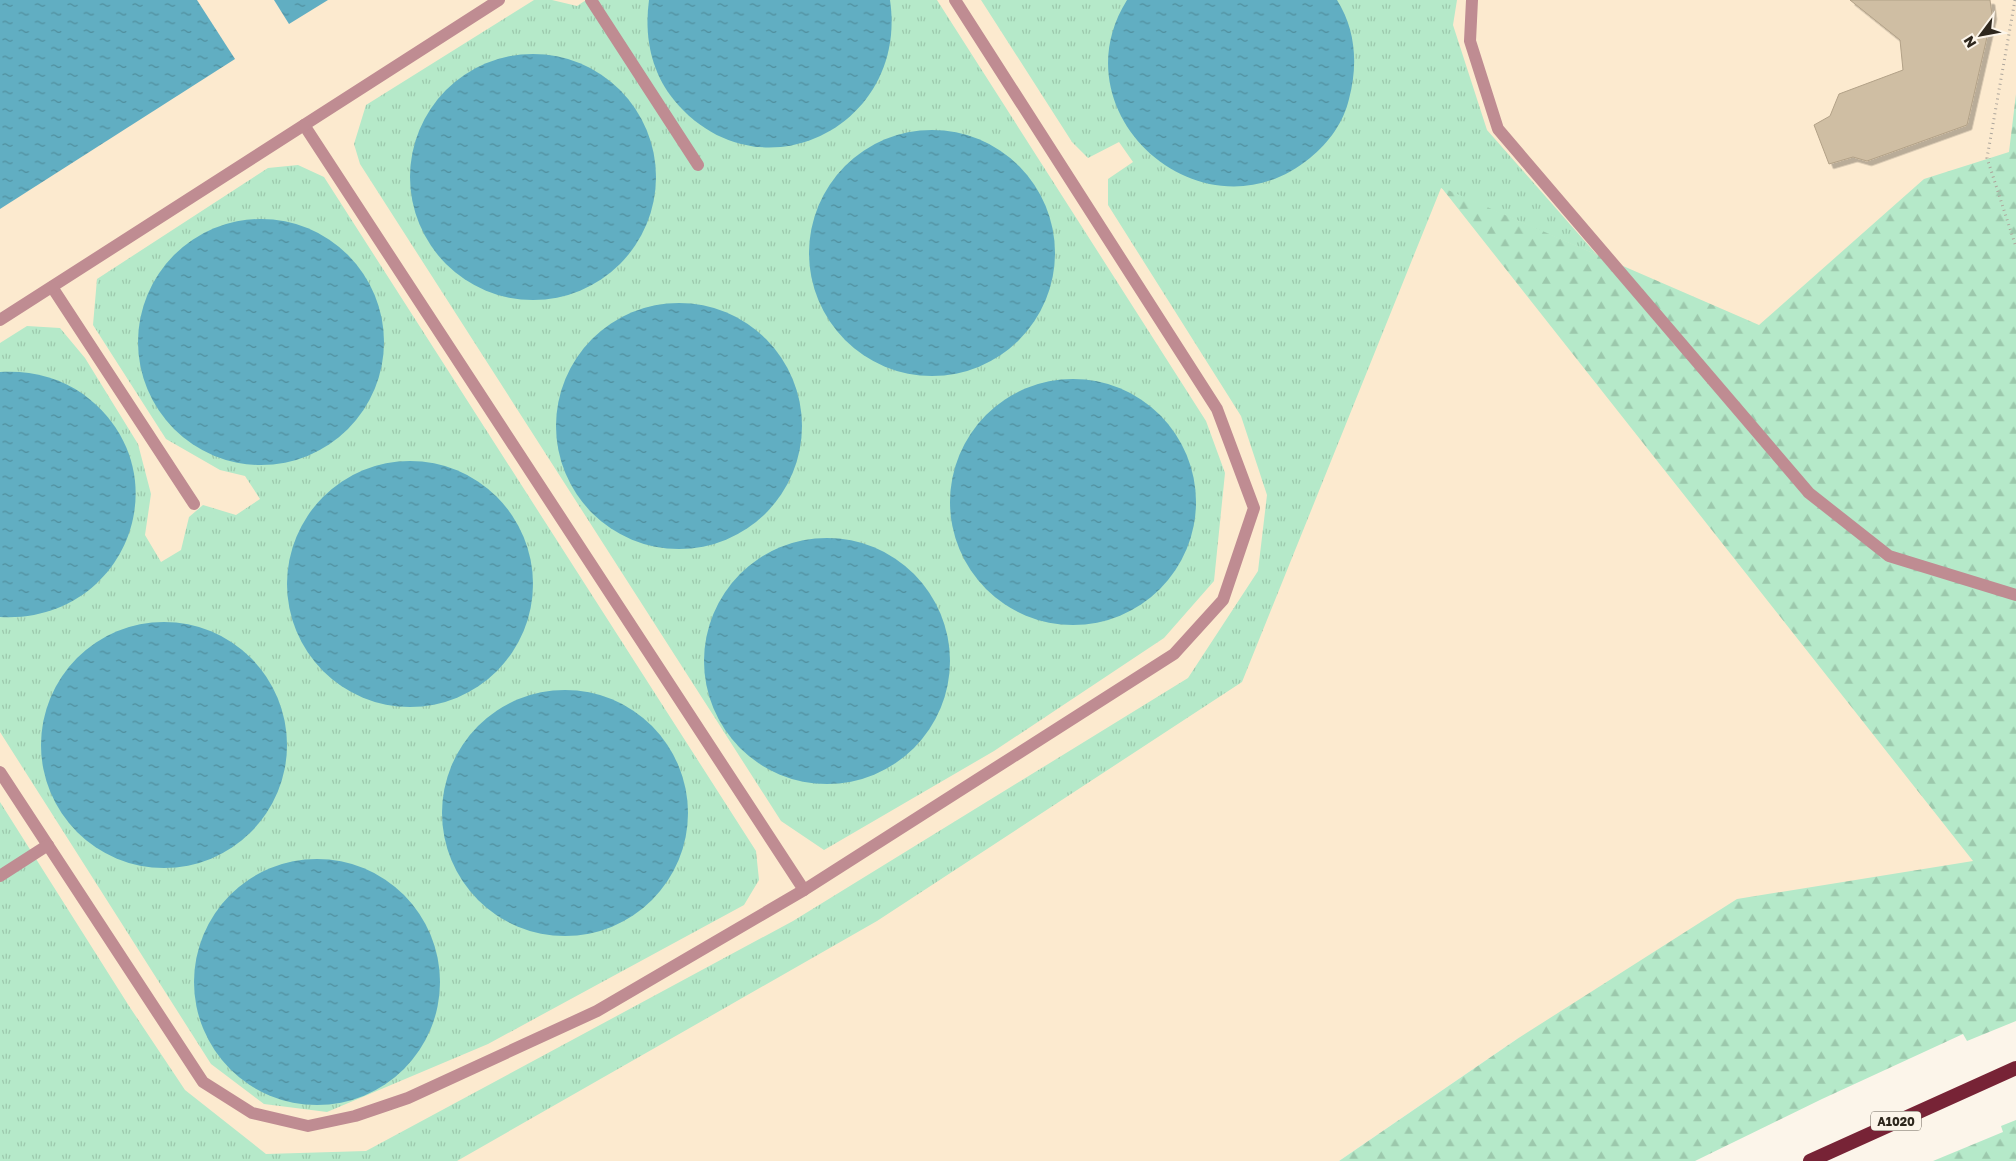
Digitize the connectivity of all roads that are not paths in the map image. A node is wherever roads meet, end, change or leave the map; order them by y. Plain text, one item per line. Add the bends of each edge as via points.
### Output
1 (499, 0) edge
2 (591, 0) edge
3 (955, 0) edge
4 (1472, 0) edge
5 (304, 125) junction
6 (698, 165) dead end
7 (52, 287) junction
8 (0, 320) edge
9 (194, 504) dead end
10 (2016, 595) edge
11 (0, 772) edge
12 (48, 845) junction
13 (0, 876) edge
14 (804, 890) junction
15 (2016, 1068) edge
16 (1810, 1161) edge

1 - 5 lane
2 - 6 lane
3 - 14 lane via 1217,409 1254,508 1223,600 1174,654
4 - 10 lane via 1470,41 1498,129 1809,493 1889,556
5 - 7 lane
5 - 14 lane
7 - 8 lane
7 - 9 lane
11 - 12 lane
12 - 13 lane
12 - 14 lane via 203,1082 252,1113 308,1126 355,1116 408,1098 597,1011
15 - 16 highway, A1020

